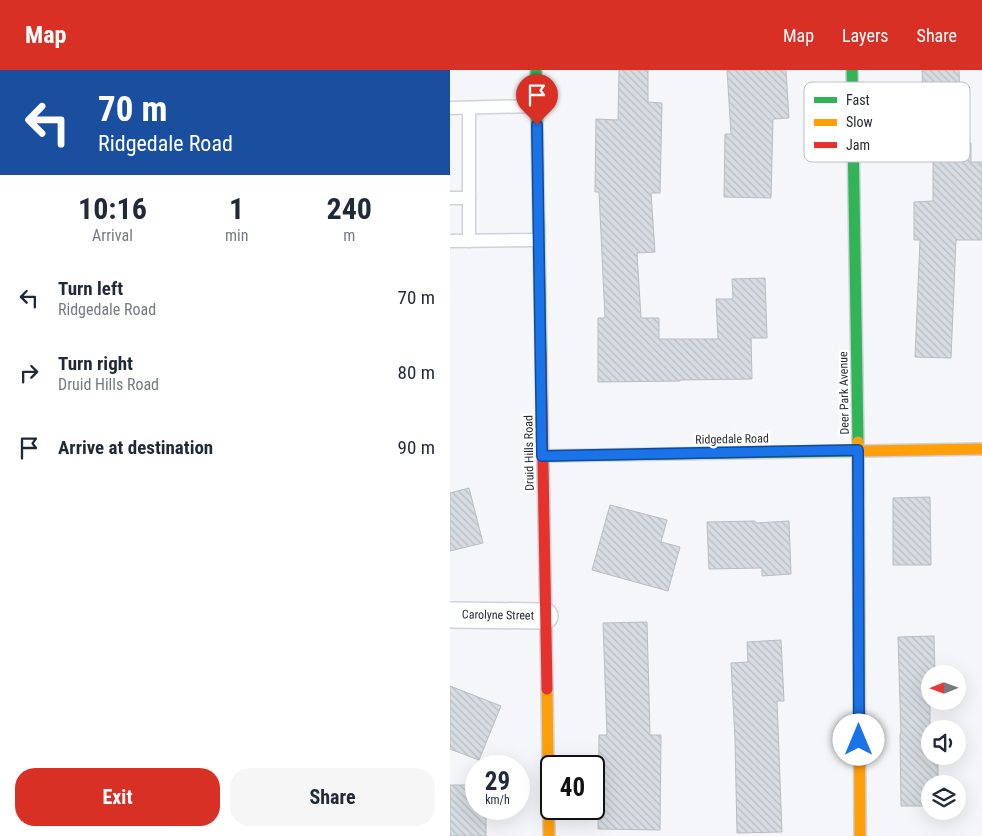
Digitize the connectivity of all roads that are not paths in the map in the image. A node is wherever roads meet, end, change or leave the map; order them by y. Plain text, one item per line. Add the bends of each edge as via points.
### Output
1 (536, 70) edge
2 (536, 106) junction
3 (450, 108) edge
4 (469, 108) junction
5 (853, 162) edge
6 (450, 198) edge
7 (469, 198) junction
8 (539, 240) junction
9 (450, 241) edge
10 (469, 241) junction
11 (982, 449) edge
12 (858, 450) junction
13 (542, 456) junction
14 (450, 615) edge
15 (545, 616) junction
16 (549, 836) edge
17 (860, 836) edge

1 - 2 street, Druid Hills Road
2 - 4 lane
2 - 8 street, Druid Hills Road
3 - 4 lane
4 - 7 lane
5 - 12 street, Deer Park Avenue
6 - 7 lane
7 - 10 lane
8 - 10 lane
8 - 13 street, Druid Hills Road
9 - 10 lane
11 - 12 street, Ridgedale Road
12 - 13 street, Ridgedale Road
12 - 17 street, Deer Park Avenue
13 - 15 street, Druid Hills Road
14 - 15 street, Carolyne Street
15 - 16 street, Druid Hills Road

